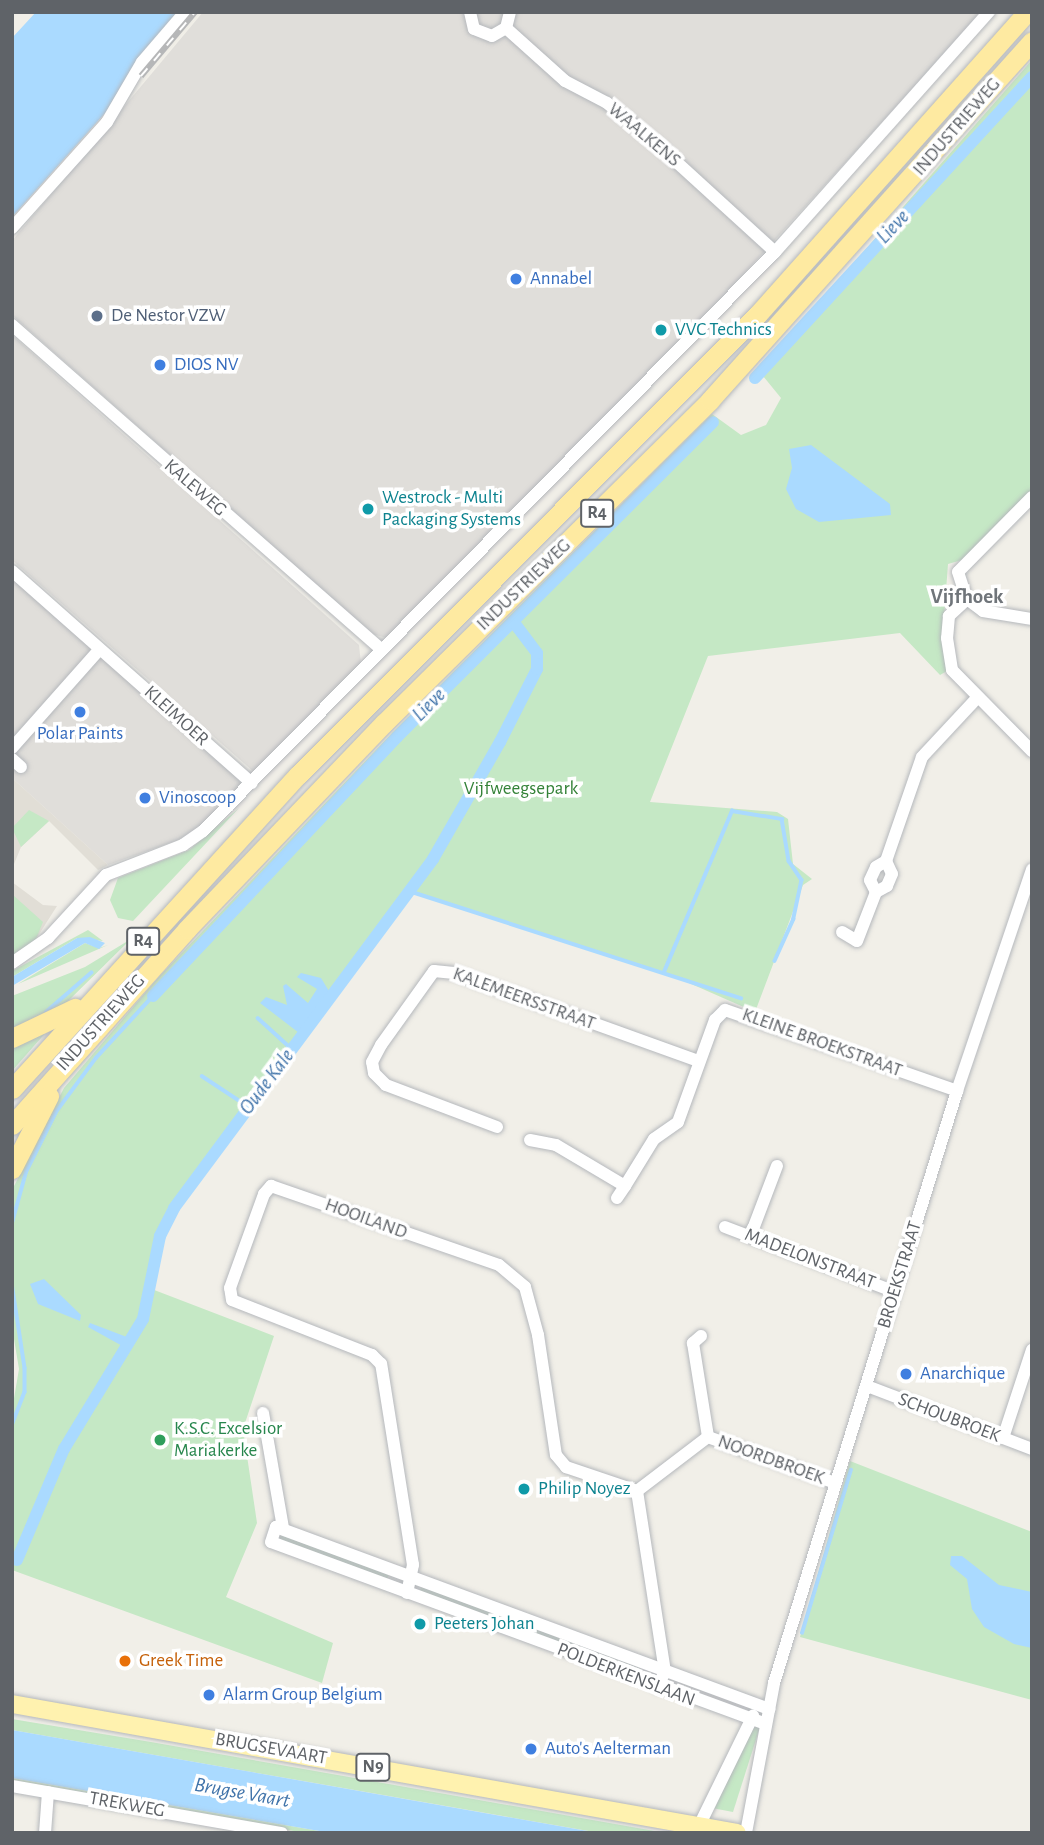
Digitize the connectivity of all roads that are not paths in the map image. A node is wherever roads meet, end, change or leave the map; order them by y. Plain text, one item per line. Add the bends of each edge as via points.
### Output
1 (185, 12) edge
2 (470, 12) edge
3 (510, 12) edge
4 (989, 12) edge
5 (1027, 12) edge
6 (506, 28) junction
7 (1032, 41) edge
8 (12, 228) edge
9 (775, 252) junction
10 (12, 325) edge
11 (1032, 497) edge
12 (12, 571) edge
13 (967, 599) junction
14 (1032, 620) edge
15 (100, 649) junction
16 (380, 649) junction
17 (978, 697) junction
18 (12, 748) edge
19 (1032, 751) edge
20 (252, 783) junction
21 (1032, 869) edge
22 (842, 932) dead end
23 (12, 963) edge
24 (91, 999) junction
25 (12, 1038) edge
26 (69, 1058) junction
27 (699, 1061) junction
28 (12, 1089) edge
29 (957, 1091) junction
30 (12, 1125) edge
31 (497, 1127) dead end
32 (530, 1140) dead end
33 (777, 1166) dead end
34 (12, 1169) edge
35 (625, 1186) junction
36 (617, 1198) dead end
37 (725, 1227) dead end
38 (750, 1237) junction
39 (895, 1292) junction
40 (692, 1339) dead end
41 (1032, 1350) edge
42 (867, 1387) junction
43 (263, 1413) dead end
44 (708, 1437) junction
45 (1003, 1438) junction
46 (1032, 1449) edge
47 (835, 1483) junction
48 (637, 1491) junction
49 (283, 1528) junction
50 (414, 1577) junction
51 (407, 1593) junction
52 (665, 1671) junction
53 (658, 1687) junction
54 (12, 1704) edge
55 (764, 1707) junction
56 (750, 1722) junction
57 (766, 1724) junction
58 (12, 1786) edge
59 (48, 1792) junction
60 (699, 1826) junction
61 (45, 1833) edge
62 (282, 1833) edge
63 (737, 1833) edge
64 (746, 1833) edge

1 - 8 street via 142,62 107,122
2 - 6 street via 479,33 492,36
3 - 6 street
4 - 9 street
5 - 24 highway, INDUSTRIEWEG / R4 via 758,314 298,775
6 - 9 street, WAALKENS via 565,81 607,103 659,146
7 - 26 highway, INDUSTRIEWEG / R4 via 710,400 384,723
9 - 16 street
10 - 16 street, KALEWEG
11 - 13 street via 958,572
12 - 15 street, KLEIMOER
13 - 14 street via 983,611
13 - 17 street via 949,615 948,658 952,670
15 - 18 street
15 - 20 street, KLEIMOER
16 - 20 street
17 - 19 street
17 - 22 street via 922,757 887,861 876,867 870,880 876,891 857,941
20 - 23 street via 183,845 106,875 48,938
21 - 29 street, BROEKSTRAAT
24 - 25 highway, R4 via 45,1026
24 - 28 highway, INDUSTRIEWEG / R4
26 - 30 highway, INDUSTRIEWEG / R4
26 - 34 highway
27 - 29 street, KLEINE BROEKSTRAAT via 715,1020 729,1010
27 - 31 street, KALEMEERSSTRAAT via 454,973 434,971 381,1045 372,1062 374,1073 386,1085
27 - 35 street, KLEINE BROEKSTRAAT via 678,1122 654,1139
29 - 39 street, BROEKSTRAAT
32 - 35 street via 556,1145
33 - 38 street
35 - 36 street, KLEINE BROEKSTRAAT
37 - 38 street, MADELONSTRAAT
38 - 39 street, MADELONSTRAAT
39 - 42 street, BROEKSTRAAT
40 - 44 street, NOORDBROEK
41 - 45 street
42 - 45 street, SCHOUBROEK
42 - 47 street, BROEKSTRAAT
43 - 49 street, POLDERKENSLAAN
44 - 47 street, NOORDBROEK
44 - 48 street, NOORDBROEK
45 - 46 street, SCHOUBROEK
47 - 55 street, BROEKSTRAAT
48 - 50 street, HOOILAND via 566,1467 556,1455 531,1301 514,1274 271,1186 264,1194 230,1288 232,1300 372,1355 381,1364
48 - 52 street
49 - 50 street, POLDERKENSLAAN
49 - 51 street, POLDERKENSLAAN via 276,1527 271,1542
50 - 51 street
50 - 52 street, POLDERKENSLAAN
51 - 53 street, POLDERKENSLAAN
52 - 53 street
52 - 55 street, POLDERKENSLAAN
53 - 56 street, POLDERKENSLAAN
54 - 60 main road, BRUGSEVAART / N9
55 - 56 street, BROEKSTRAAT
55 - 57 street, BROEKSTRAAT
56 - 57 street, POLDERKENSLAAN
56 - 60 street, BROEKSTRAAT
57 - 64 street, BROEKSTRAAT
58 - 59 street, TREKWEG
59 - 61 street
59 - 62 street, TREKWEG
60 - 63 main road, BRUGSEVAART / N9

